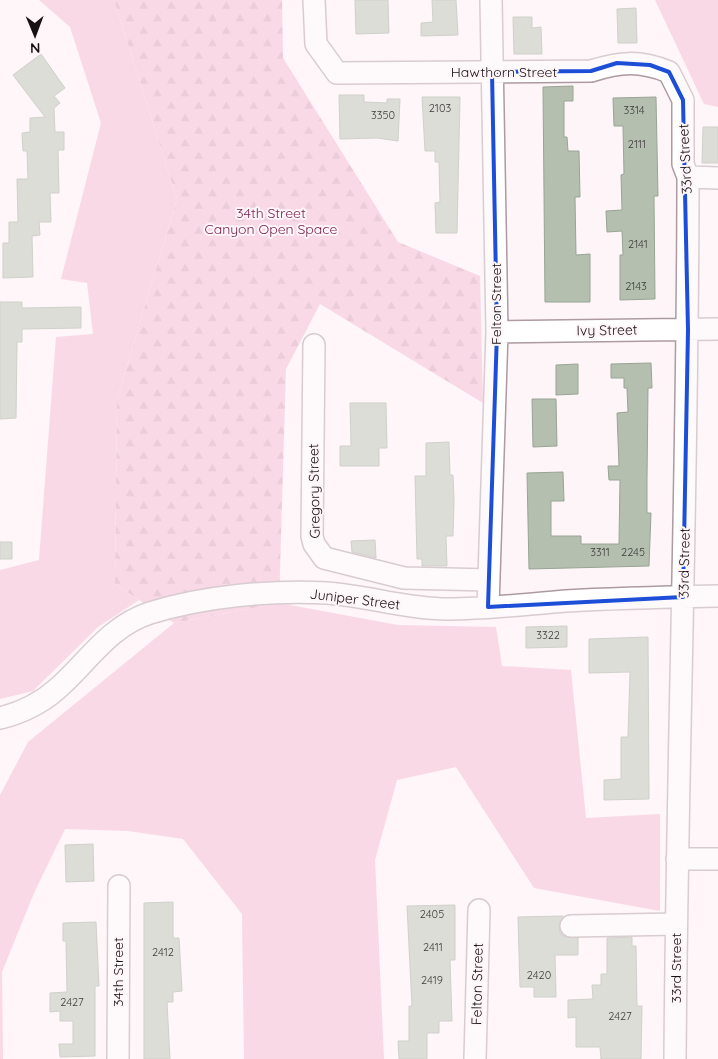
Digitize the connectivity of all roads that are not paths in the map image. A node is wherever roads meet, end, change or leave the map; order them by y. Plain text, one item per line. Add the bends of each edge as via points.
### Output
1 (314, 0) edge
2 (491, 0) edge
3 (492, 72) junction
4 (669, 72) joint
5 (688, 177) junction
6 (718, 178) edge
7 (718, 329) edge
8 (688, 330) junction
9 (496, 332) junction
10 (314, 345) dead end
11 (488, 580) junction
12 (718, 596) edge
13 (683, 597) junction
14 (488, 607) junction
15 (0, 718) edge
16 (677, 859) junction
17 (718, 859) edge
18 (119, 886) dead end
19 (479, 910) dead end
20 (676, 924) junction
21 (571, 926) dead end
22 (118, 1059) edge
23 (475, 1059) edge
24 (675, 1059) edge

1 - 3 street, Hawthorn Street via 316,44 337,73
2 - 3 street, Felton Street
3 - 4 street, Hawthorn Street via 591,72 617,63 650,64
3 - 9 street, Felton Street
4 - 5 street, 33rd Street via 683,100 683,164
5 - 6 street
5 - 8 street, 33rd Street
7 - 8 street, Ivy Street
8 - 9 street, Ivy Street
8 - 13 street, 33rd Street
9 - 11 street, Felton Street
10 - 11 street, Gregory Street via 312,536 324,558 404,578
11 - 14 street, Felton Street
12 - 13 street, Juniper Street
13 - 14 street, Juniper Street
13 - 16 street, 33rd Street
14 - 15 street, Juniper Street via 446,609 328,593 235,597 174,607 149,613 125,624 98,646 57,690 34,706
16 - 17 street
16 - 20 street, 33rd Street
18 - 22 street, 34th Street
19 - 23 street, Felton Street
20 - 21 street
20 - 24 street, 33rd Street

